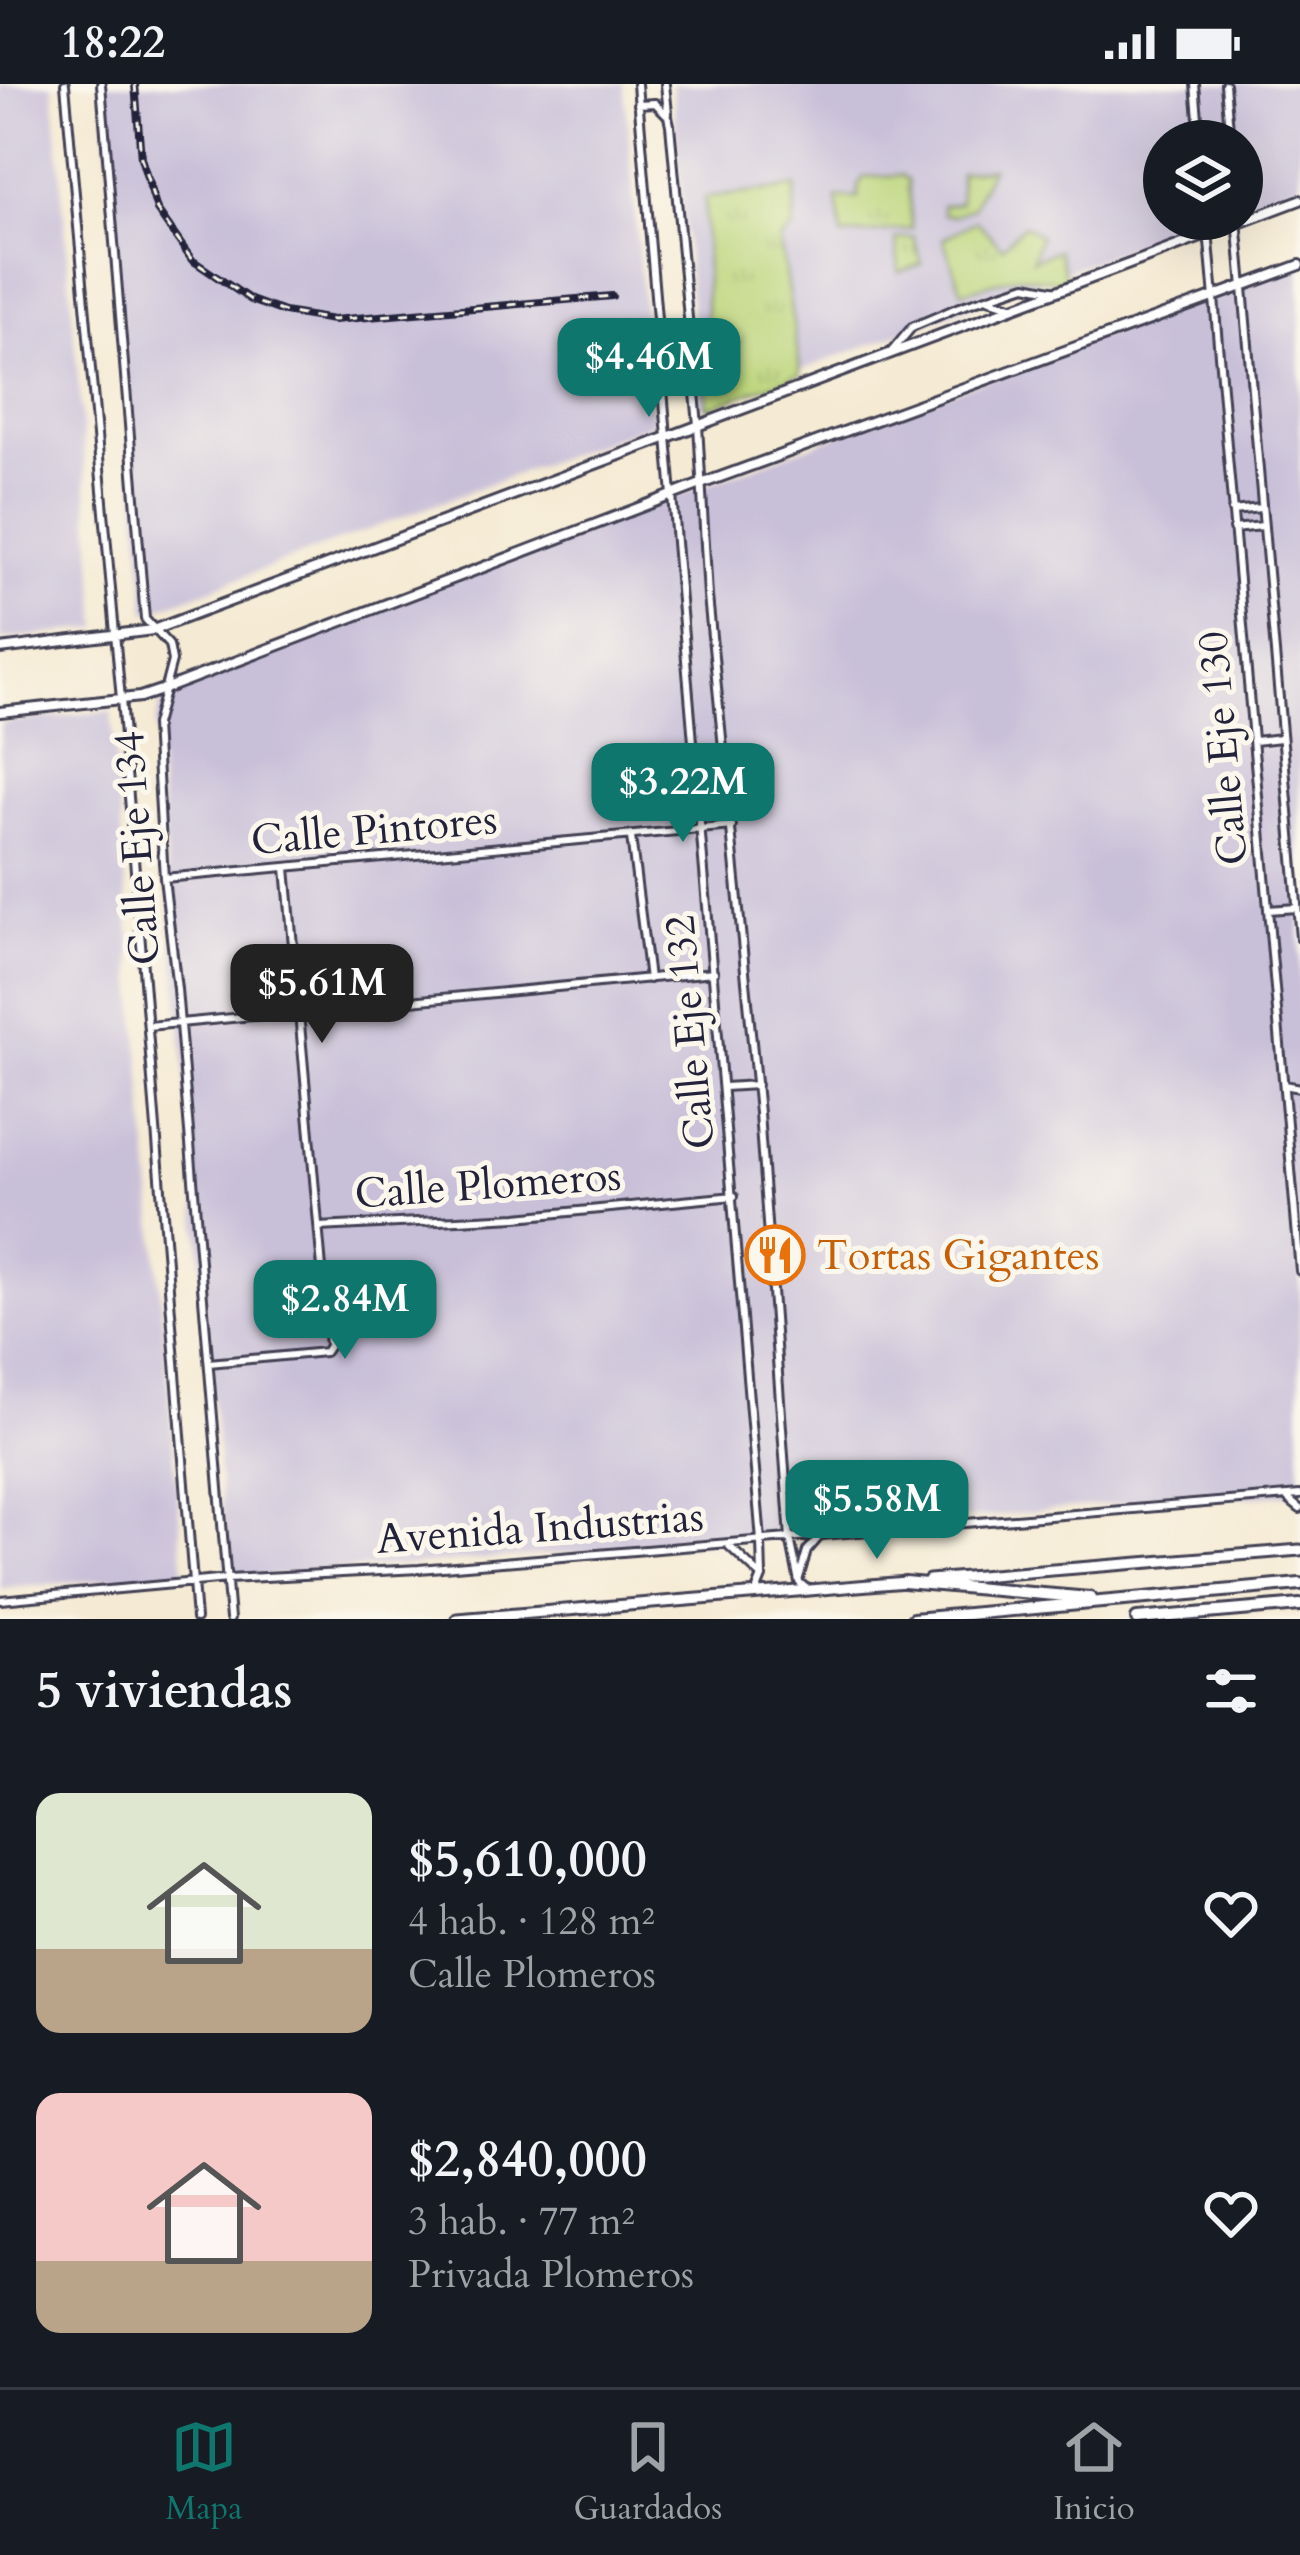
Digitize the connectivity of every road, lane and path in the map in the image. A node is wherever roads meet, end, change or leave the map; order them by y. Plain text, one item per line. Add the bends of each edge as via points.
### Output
1 (64, 84) edge
2 (100, 84) edge
3 (637, 84) edge
4 (665, 84) edge
5 (1195, 84) edge
6 (1225, 84) edge
7 (638, 104) junction
8 (668, 116) junction
9 (1198, 120) edge
10 (1228, 120) edge
11 (1300, 200) edge
12 (1263, 213) edge
13 (1198, 240) edge
14 (1208, 240) edge
15 (1238, 240) edge
16 (1300, 265) edge
17 (1241, 287) junction
18 (1061, 292) junction
19 (1213, 298) junction
20 (987, 299) junction
21 (1019, 308) junction
22 (891, 352) junction
23 (698, 425) junction
24 (667, 437) junction
25 (701, 484) junction
26 (673, 495) junction
27 (1262, 508) junction
28 (1232, 511) junction
29 (1263, 526) junction
30 (1233, 529) junction
31 (153, 630) junction
32 (115, 636) junction
33 (0, 649) edge
34 (164, 689) junction
35 (121, 699) junction
36 (0, 712) edge
37 (1281, 738) junction
38 (1254, 741) junction
39 (732, 826) junction
40 (702, 830) junction
41 (631, 837) junction
42 (286, 868) junction
43 (164, 878) junction
44 (1297, 908) edge
45 (1268, 910) junction
46 (1300, 938) edge
47 (714, 973) junction
48 (649, 979) junction
49 (298, 1010) junction
50 (180, 1022) junction
51 (148, 1025) junction
52 (757, 1085) junction
53 (1284, 1085) junction
54 (724, 1087) junction
55 (1300, 1088) edge
56 (734, 1196) junction
57 (319, 1227) junction
58 (1299, 1245) edge
59 (1300, 1271) edge
60 (209, 1364) junction
61 (1286, 1496) junction
62 (1300, 1496) edge
63 (1300, 1509) edge
64 (821, 1536) junction
65 (790, 1538) junction
66 (761, 1541) junction
67 (726, 1544) junction
68 (1300, 1550) edge
69 (762, 1577) junction
70 (228, 1579) junction
71 (195, 1582) junction
72 (799, 1582) junction
73 (904, 1582) junction
74 (1300, 1584) edge
75 (808, 1590) junction
76 (754, 1595) junction
77 (0, 1600) edge
78 (1118, 1600) junction
79 (1300, 1605) edge
80 (196, 1619) edge
81 (230, 1619) edge
82 (457, 1619) edge
83 (913, 1619) edge
84 (1137, 1619) edge

1 - 32 street, Calle Eje 134
2 - 31 street, Calle Eje 134 via 145,619
3 - 7 street, Calle Eje 132
4 - 8 street, Calle Eje 132
5 - 9 street
6 - 10 street
7 - 8 street via 655,103
7 - 24 street, Calle Eje 132
8 - 23 street, Calle Eje 132
11 - 12 street
13 - 18 street
14 - 19 street, Calle Eje 130
15 - 17 street, Calle Eje 130
16 - 17 street
17 - 19 street
17 - 27 street, Calle Eje 130
18 - 20 street via 1026,284
18 - 21 street
19 - 25 street
19 - 28 street, Calle Eje 130
20 - 21 street
20 - 22 street via 912,328
21 - 22 street
22 - 23 street
23 - 24 street
23 - 25 street, Calle Eje 132
24 - 26 street, Calle Eje 132
24 - 31 street
25 - 26 street
25 - 39 street, Calle Eje 132
26 - 34 street
26 - 40 street, Calle Eje 132
27 - 28 street
27 - 29 street, Calle Eje 130
28 - 30 street, Calle Eje 130
29 - 30 street
29 - 37 street, Calle Eje 130
30 - 38 street, Calle Eje 130
31 - 32 street
31 - 34 street, Calle Eje 134 via 171,652
32 - 33 street
32 - 35 street, Calle Eje 134
34 - 35 street
34 - 43 street, Calle Eje 134 via 154,725
35 - 36 street
35 - 51 street, Calle Eje 134
37 - 38 street
37 - 44 street, Calle Eje 130
38 - 45 street, Calle Eje 130
39 - 40 street, Calle Pintores
39 - 52 street, Calle Eje 132
40 - 41 street, Calle Pintores
40 - 47 street, Calle Eje 132
41 - 42 street, Calle Pintores
41 - 48 street
42 - 43 street, Calle Pintores
42 - 49 street, Calle Plomeros
43 - 50 street, Calle Eje 134
44 - 45 street
44 - 46 street, Calle Eje 130
45 - 53 street, Calle Eje 130
47 - 48 street
47 - 54 street, Calle Eje 132
48 - 49 street
49 - 50 street
49 - 57 street, Calle Plomeros
50 - 51 street
50 - 60 street, Calle Eje 134
51 - 71 street, Calle Eje 134
52 - 54 street
52 - 65 street, Calle Eje 132
53 - 55 street
53 - 58 street, Calle Eje 130
54 - 56 street, Calle Eje 132
56 - 57 street, Calle Plomeros
56 - 66 street, Calle Eje 132
57 - 60 street via 328,1351
58 - 59 street, Calle Eje 130
60 - 70 street, Calle Eje 134
61 - 62 street, Avenida Industrias
61 - 63 street
61 - 64 street, Avenida Industrias
64 - 65 street, Avenida Industrias
64 - 72 street
65 - 66 street, Avenida Industrias
65 - 72 street, Calle Eje 132
66 - 67 street, Avenida Industrias
66 - 69 street, Calle Eje 132
67 - 69 street
67 - 70 street, Avenida Industrias
68 - 73 main road
69 - 76 street, Calle Eje 132
70 - 71 street, Avenida Industrias
70 - 81 street, Calle Eje 134
71 - 77 street, Avenida Industrias
71 - 80 street, Calle Eje 134
72 - 75 street
73 - 75 main road
73 - 78 highway
74 - 78 highway
75 - 76 main road
76 - 82 main road
78 - 83 highway
79 - 84 highway

